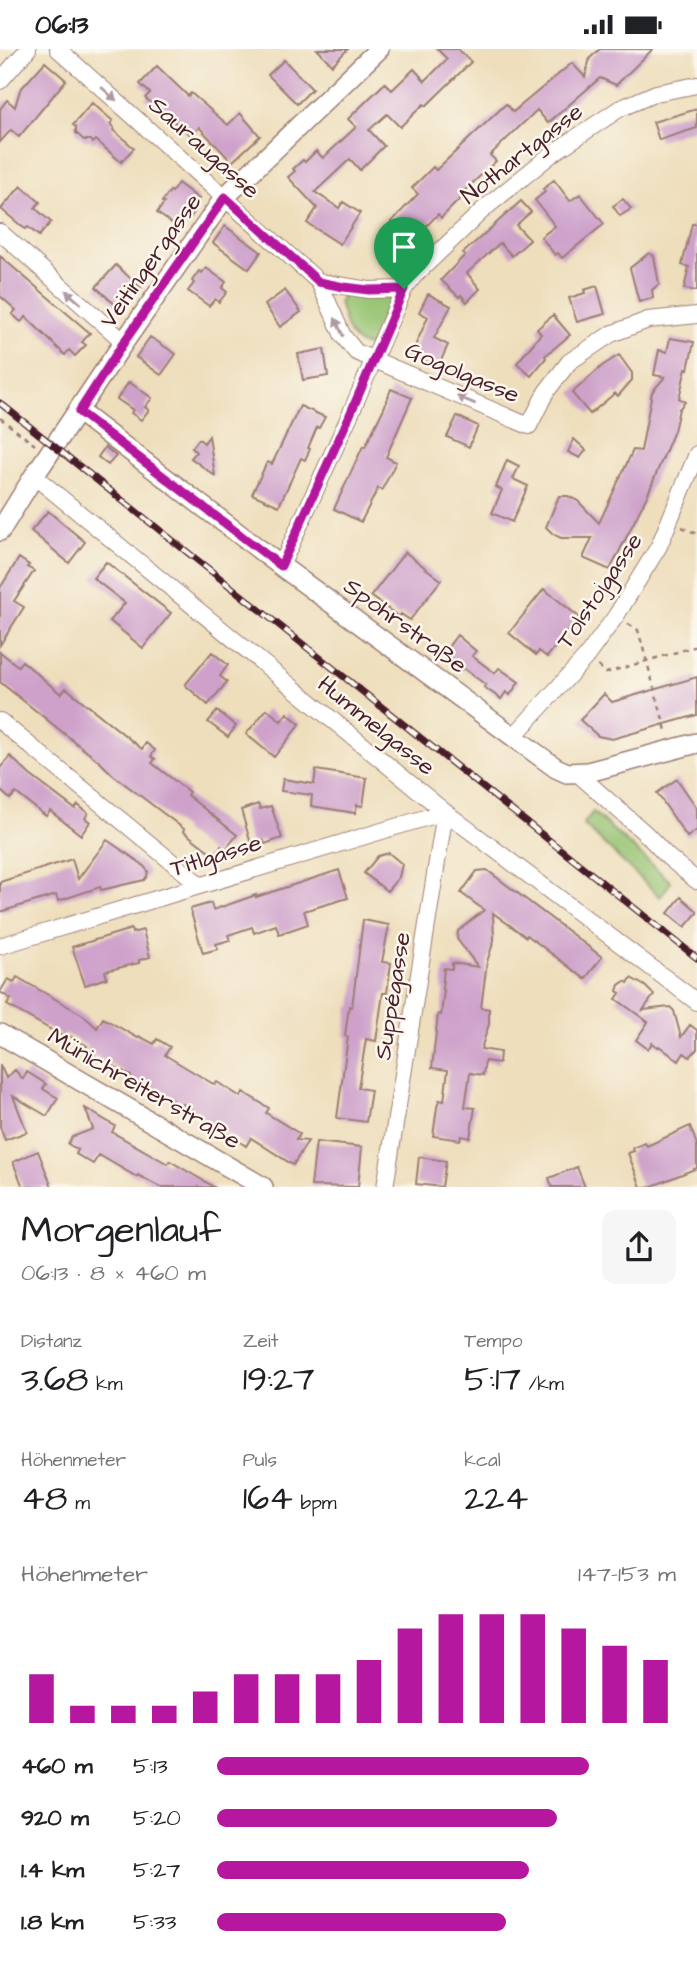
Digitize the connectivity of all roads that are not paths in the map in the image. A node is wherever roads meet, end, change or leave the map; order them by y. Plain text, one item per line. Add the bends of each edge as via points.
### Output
1 (28, 49) edge
2 (58, 49) edge
3 (379, 49) edge
4 (0, 81) edge
5 (697, 85) edge
6 (225, 197) junction
7 (0, 232) edge
8 (319, 282) junction
9 (404, 289) junction
10 (697, 315) edge
11 (124, 342) junction
12 (372, 360) junction
13 (79, 412) junction
14 (697, 454) edge
15 (34, 476) junction
16 (0, 531) edge
17 (281, 566) junction
18 (0, 721) edge
19 (514, 736) junction
20 (697, 743) edge
21 (577, 773) junction
22 (445, 812) junction
23 (697, 881) edge
24 (200, 885) junction
25 (0, 946) edge
26 (697, 1002) edge
27 (0, 1034) edge
28 (263, 1187) edge
29 (385, 1187) edge

1 - 4 street
2 -> 6 street, Sauraugasse
3 - 6 street, Veitingergasse
5 - 9 street, Nothartgasse via 656,93 619,109 553,153 485,208
6 - 8 street, Sauraugasse
6 - 11 street, Veitingergasse
11 -> 7 street
8 - 9 street via 369,290
12 -> 8 street, Sauraugasse via 348,343
9 - 12 street, Nothartgasse
10 -> 12 street, Gogolgasse via 648,320 611,334 569,362 546,392 529,426
11 - 13 street, Veitingergasse
12 - 17 street, Nothartgasse
13 - 15 street, Veitingergasse
13 - 17 street, Spohrstraße
14 - 19 street, Tolstojgasse via 659,547 617,616
15 - 16 street, Veitingergasse
15 - 22 street, Hummelgasse
17 - 19 street, Spohrstraße
18 - 24 street
19 - 21 street, Spohrstraße via 556,768
20 - 21 street
21 - 23 street, Spohrstraße
22 - 24 street, Titlgasse
22 - 26 street, Hummelgasse
22 - 29 street, Suppégasse
24 - 25 street, Titlgasse
27 - 28 street, Münichreiterstraße

